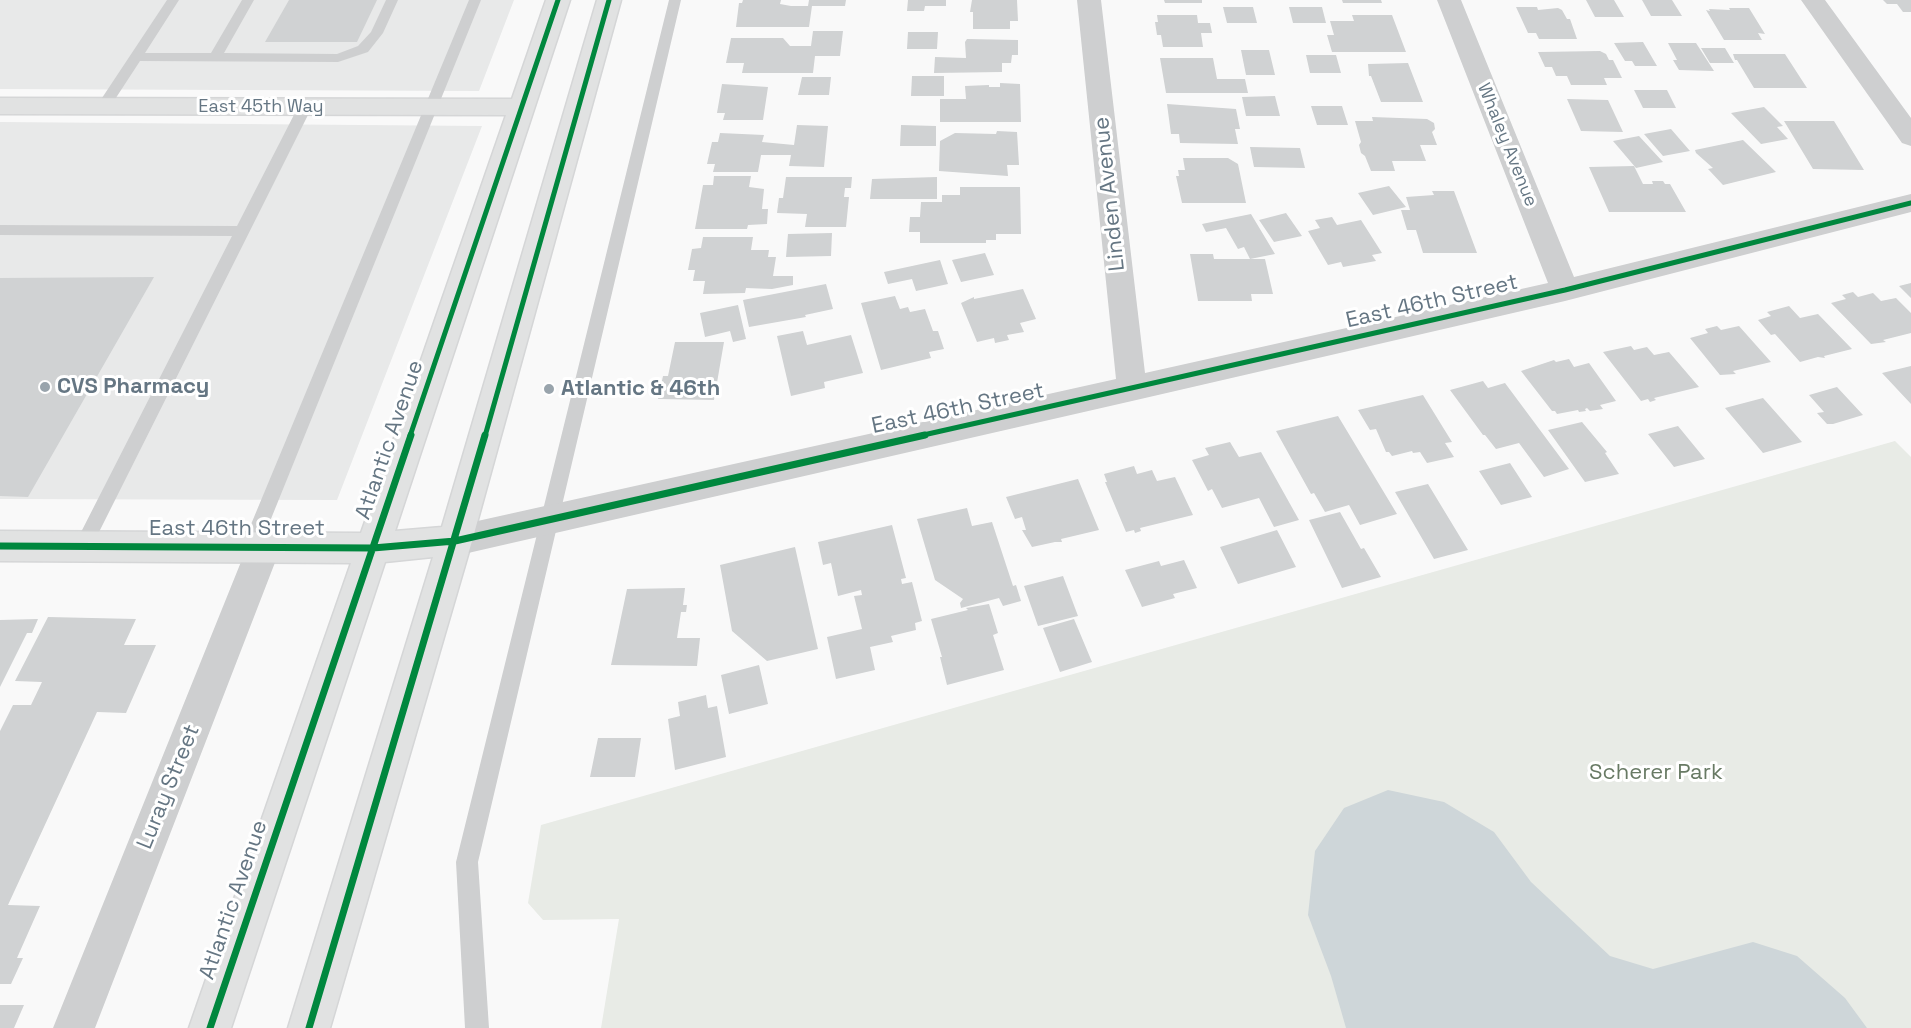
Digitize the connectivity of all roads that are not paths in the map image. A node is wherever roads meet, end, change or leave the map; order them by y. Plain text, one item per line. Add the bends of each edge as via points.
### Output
1 (172, 0) edge
2 (248, 0) edge
3 (392, 0) edge
4 (475, 0) edge
5 (558, 0) edge
6 (609, 0) edge
7 (675, 0) edge
8 (1089, 0) edge
9 (1449, 0) edge
10 (1813, 0) edge
11 (135, 57) junction
12 (215, 58) junction
13 (0, 106) edge
14 (103, 107) junction
15 (305, 107) junction
16 (432, 107) junction
17 (521, 107) junction
18 (1911, 137) edge
19 (1911, 203) edge
20 (0, 230) edge
21 (243, 231) junction
22 (1565, 290) junction
23 (1132, 389) junction
24 (550, 518) junction
25 (455, 541) junction
26 (0, 546) edge
27 (83, 546) junction
28 (258, 546) junction
29 (373, 548) junction
30 (74, 1028) edge
31 (210, 1028) edge
32 (309, 1028) edge
33 (477, 1028) edge

1 - 11 lane
2 - 12 lane
3 - 12 lane via 377,33 363,49 338,58
4 - 16 lane
5 - 17 main road, Atlantic Avenue
6 - 25 main road
7 - 24 lane
8 - 23 street, Linden Avenue
9 - 22 street, Whaley Avenue
10 - 18 street
11 - 12 lane
11 - 14 lane
13 - 14 main road, East 45th Way
14 - 15 main road, East 45th Way
15 - 16 main road, East 45th Way
15 - 21 lane
16 - 17 main road, East 45th Way
16 - 28 lane
17 - 29 main road, Atlantic Avenue
19 - 22 street, East 46th Street
20 - 21 lane
21 - 27 lane
22 - 23 street, East 46th Street
23 - 24 street, East 46th Street
24 - 25 street, East 46th Street
24 - 33 lane via 467,862
25 - 29 main road, East 46th Street
25 - 32 main road
26 - 27 main road, East 46th Street
27 - 28 main road, East 46th Street
28 - 29 main road, East 46th Street
28 - 30 street, Luray Street
29 - 31 main road, Atlantic Avenue

